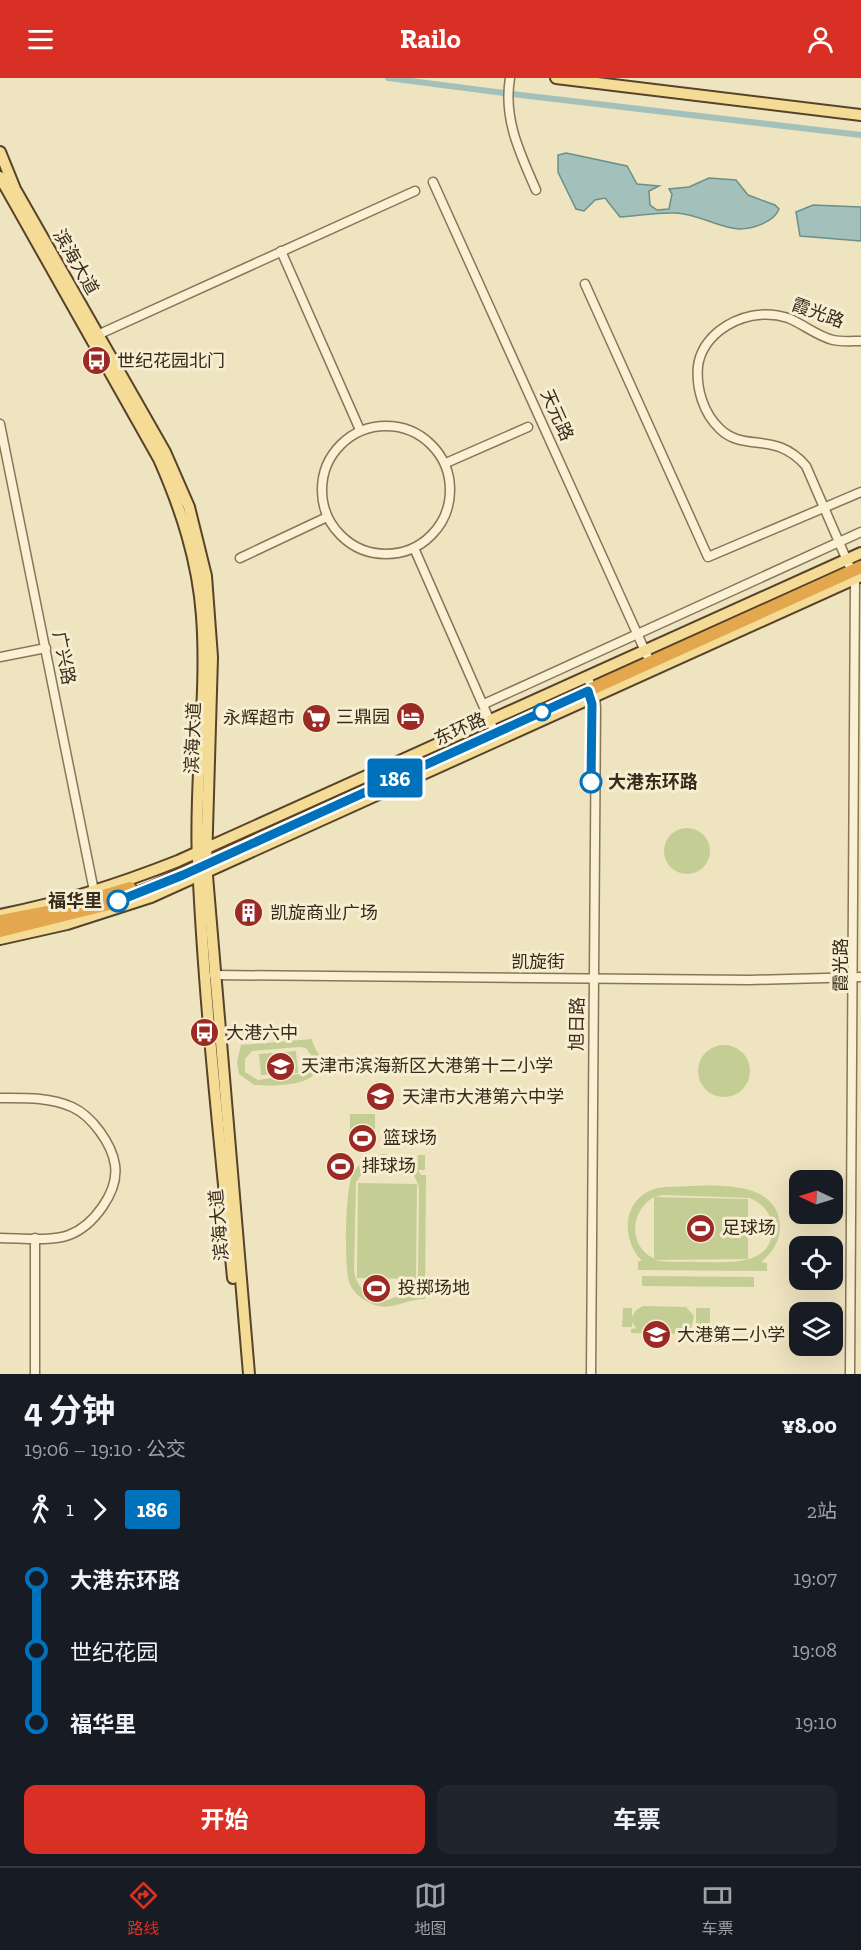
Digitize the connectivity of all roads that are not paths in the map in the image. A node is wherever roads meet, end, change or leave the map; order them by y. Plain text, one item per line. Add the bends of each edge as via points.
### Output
1 (510, 78) edge
2 (556, 78) edge
3 (596, 78) edge
4 (861, 113) edge
5 (0, 152) edge
6 (0, 177) edge
7 (433, 182) dead end
8 (536, 190) dead end
9 (415, 191) dead end
10 (281, 251) junction
11 (585, 284) dead end
12 (94, 336) junction
13 (861, 341) edge
14 (0, 424) edge
15 (528, 426) dead end
16 (360, 430) junction
17 (446, 464) junction
18 (861, 492) edge
19 (825, 508) junction
20 (327, 517) junction
21 (861, 532) edge
22 (839, 542) junction
23 (414, 548) junction
24 (240, 558) dead end
25 (856, 567) edge
26 (638, 634) junction
27 (46, 648) junction
28 (647, 656) junction
29 (0, 657) edge
30 (589, 687) junction
31 (484, 704) junction
32 (494, 730) junction
33 (202, 862) junction
34 (95, 895) junction
35 (0, 915) edge
36 (0, 921) edge
37 (0, 931) edge
38 (0, 939) edge
39 (215, 978) junction
40 (857, 980) edge
41 (592, 981) junction
42 (0, 1098) edge
43 (0, 1238) edge
44 (34, 1238) junction
45 (35, 1374) edge
46 (242, 1374) edge
47 (249, 1374) edge
48 (588, 1374) edge
49 (852, 1374) edge

1 - 8 street via 510,121
2 - 4 main road
3 - 4 main road
5 - 12 main road, 滨海大道 via 15,189
6 - 12 main road, 滨海大道
7 - 26 street, 天元路
9 - 10 street
10 - 12 street
10 - 16 street
11 - 19 street via 708,557
12 - 33 main road, 滨海大道 via 159,459 177,501 194,561 204,657
13 - 19 street, 霞光路 via 834,340 788,318 749,315 727,325 707,341 698,364 698,392 720,429 744,441 776,444 795,453 806,465
14 - 27 street, 广兴路
15 - 17 street
16 - 17 street via 400,426 419,433 435,446
16 - 20 street via 343,441 330,457 323,477
17 - 23 street via 451,485 449,508 439,528
18 - 19 street
19 - 22 street, 霞光路
20 - 23 street via 340,535 358,548 380,554
20 - 24 street
21 - 22 street
22 - 25 street, 霞光路
22 - 26 street
23 - 31 street
25 - 28 highway, 东环路
25 - 30 main road
25 - 40 street, 霞光路
26 - 28 street, 天元路
26 - 31 street
27 - 29 street
27 - 34 street, 广兴路
28 - 30 highway, 东环路
30 - 32 highway, 东环路
30 - 41 street, 旭日路
31 - 32 street
32 - 33 highway, 东环路
33 - 34 highway, 东环路
33 - 37 highway, 东环路 via 109,904
33 - 38 main road via 124,907
33 - 39 main road, 滨海大道
33 - 46 main road, 滨海大道
34 - 35 main road
34 - 36 highway, 东环路 via 53,911
39 - 41 street, 凯旋街
39 - 47 main road, 滨海大道
40 - 41 street, 凯旋街
40 - 49 street, 霞光路
41 - 48 street, 旭日路
42 - 44 street via 39,1097 72,1107 90,1119 115,1166 104,1203 88,1223 68,1235
43 - 44 street
44 - 45 street

